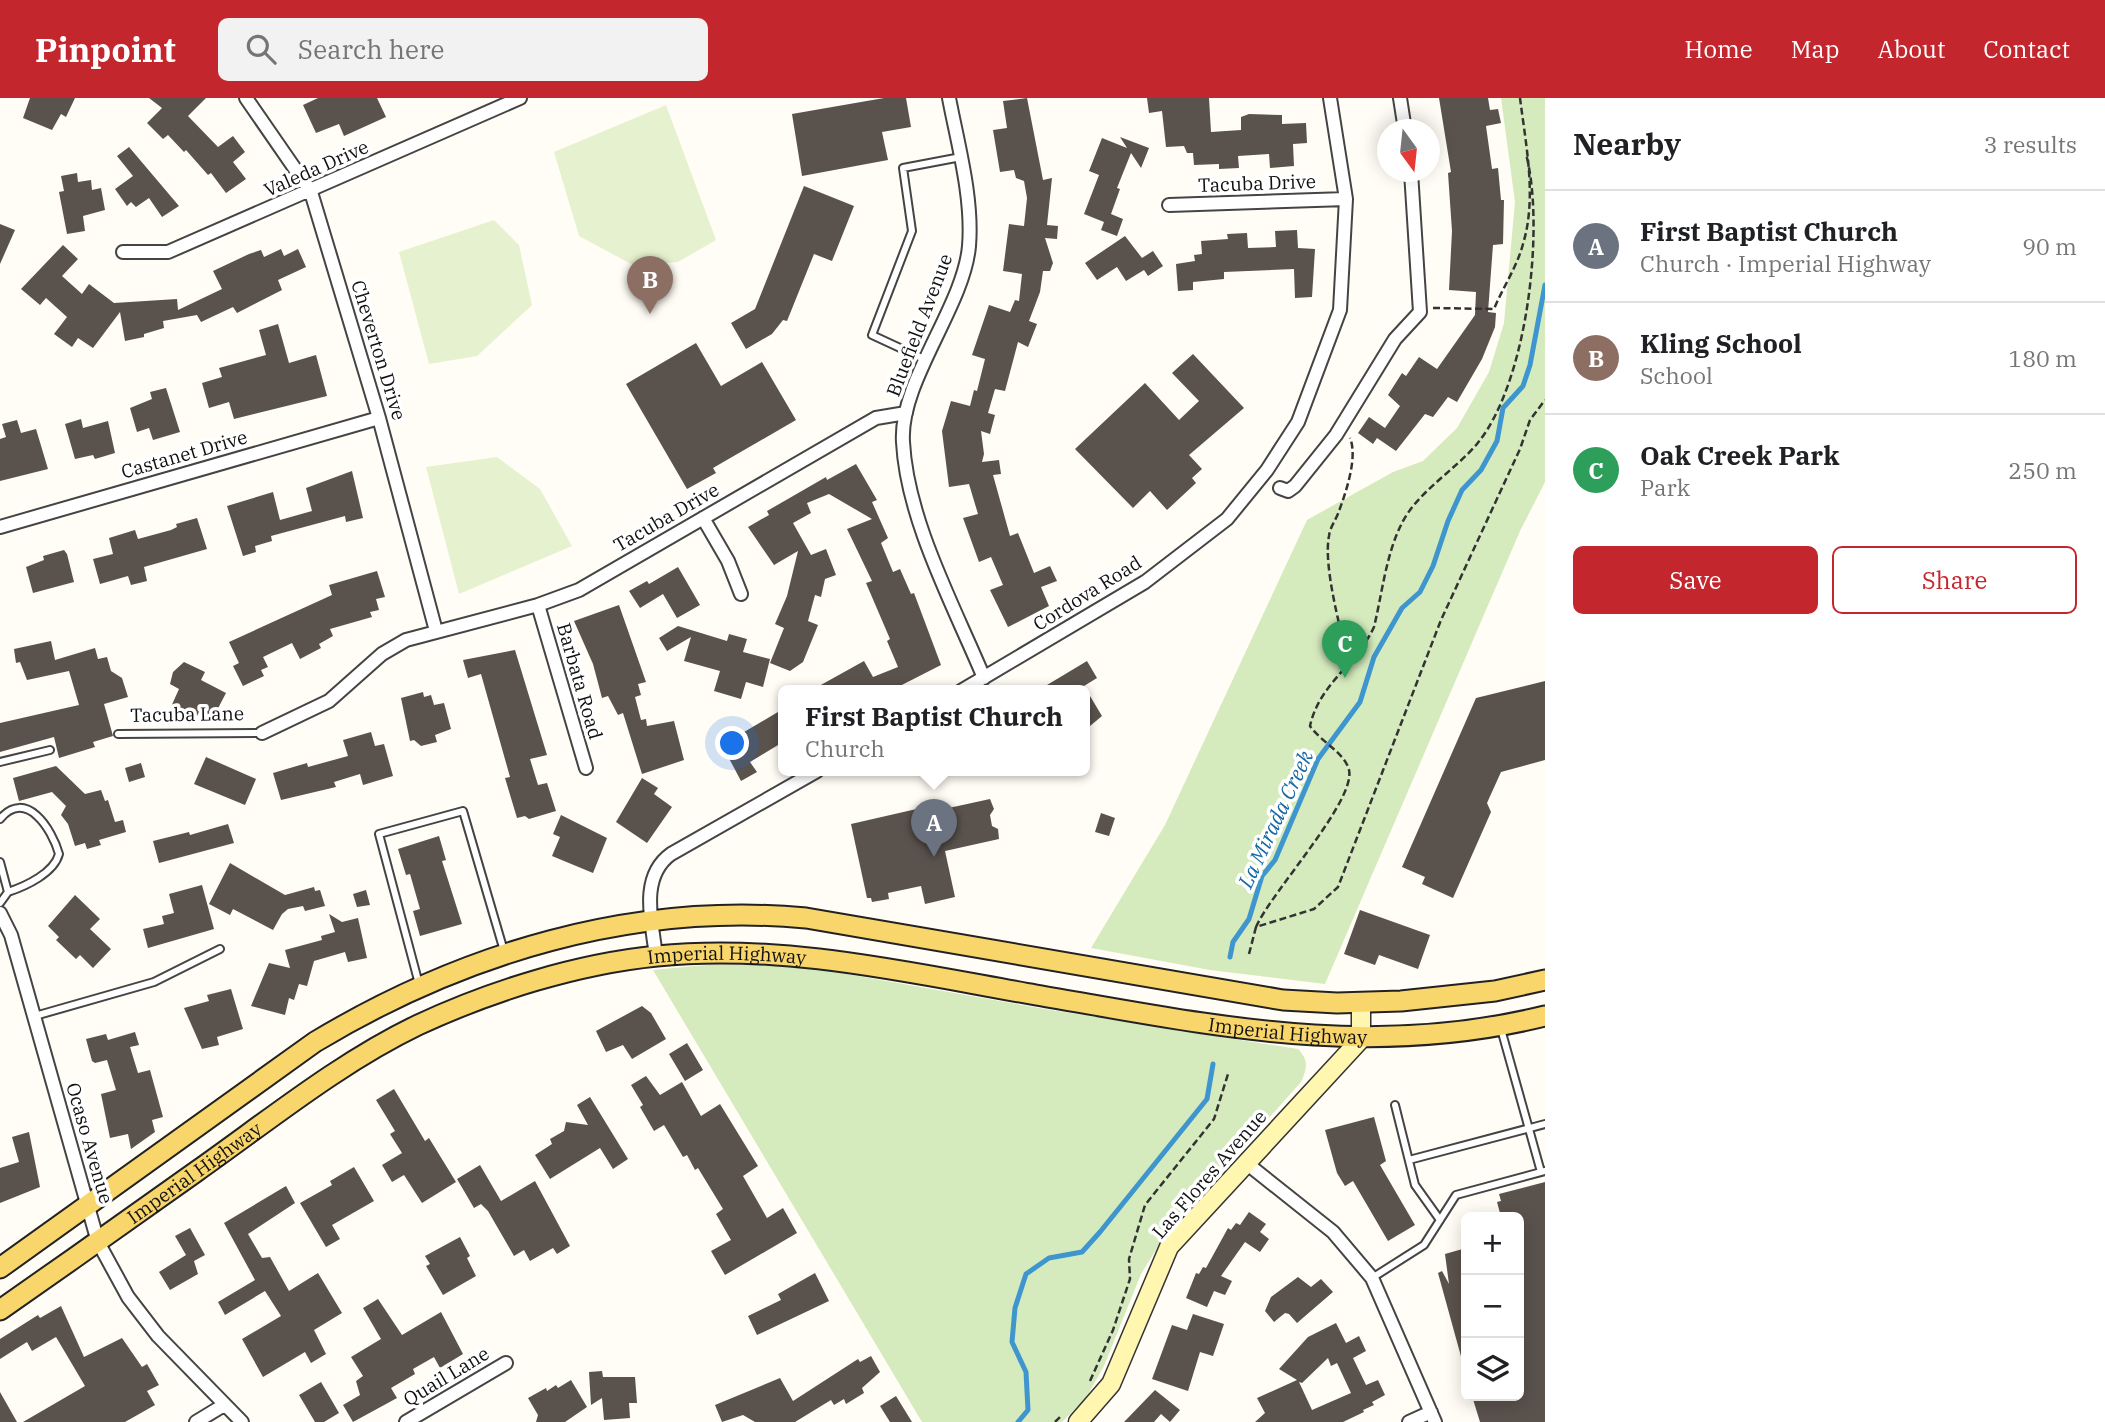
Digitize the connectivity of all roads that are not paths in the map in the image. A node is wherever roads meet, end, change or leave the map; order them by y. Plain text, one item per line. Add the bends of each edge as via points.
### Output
1 (246, 98) edge
2 (520, 98) edge
3 (949, 98) edge
4 (1330, 98) edge
5 (1401, 98) edge
6 (1404, 119) edge
7 (961, 157) junction
8 (1412, 182) edge
9 (311, 192) junction
10 (1346, 199) junction
11 (1170, 205) dead end
12 (122, 252) dead end
13 (927, 360) junction
14 (906, 412) junction
15 (379, 418) junction
16 (1280, 488) dead end
17 (703, 518) junction
18 (0, 527) edge
19 (741, 594) dead end
20 (538, 605) junction
21 (436, 631) junction
22 (984, 678) junction
23 (972, 685) edge
24 (262, 733) joint
25 (118, 734) dead end
26 (50, 750) dead end
27 (0, 762) edge
28 (586, 768) dead end
29 (808, 776) edge
30 (0, 819) edge
31 (0, 862) edge
32 (8, 892) junction
33 (0, 903) edge
34 (0, 913) edge
35 (652, 922) junction
36 (220, 949) dead end
37 (505, 953) junction
38 (656, 956) junction
39 (1545, 980) edge
40 (420, 985) junction
41 (1361, 1003) junction
42 (34, 1016) junction
43 (1545, 1016) edge
44 (1500, 1026) junction
45 (1361, 1039) junction
46 (1395, 1105) dead end
47 (1545, 1124) edge
48 (1529, 1129) junction
49 (1409, 1160) junction
50 (1245, 1162) junction
51 (1543, 1172) edge
52 (88, 1205) junction
53 (1440, 1220) junction
54 (98, 1242) junction
55 (0, 1268) edge
56 (1372, 1278) junction
57 (0, 1310) edge
58 (506, 1363) dead end
59 (224, 1405) junction
60 (1072, 1417) edge
61 (1433, 1417) edge
62 (196, 1422) edge
63 (242, 1422) edge
64 (406, 1422) edge
65 (1409, 1422) edge

1 - 9 street, Cheverton Drive
2 - 9 street, Valeda Drive
3 - 7 street, Bluefield Avenue
4 - 10 street, Cordova Road
5 - 6 street
7 - 13 street, Bluefield Avenue via 969,246
7 - 13 lane via 903,169 912,231 872,335
8 - 16 street via 1420,310 1395,339 1339,430 1295,486 1288,491
9 - 12 street, Valeda Drive via 168,252
9 - 15 street, Cheverton Drive
10 - 11 street, Tacuba Drive
10 - 22 street, Cordova Road via 1339,310 1298,422 1267,470 1227,519 1145,582
13 - 14 street, Bluefield Avenue
14 - 17 street, Tacuba Drive via 876,418
14 - 22 street, Bluefield Avenue via 903,440 909,484
15 - 18 street, Castanet Drive
15 - 21 street, Cheverton Drive
17 - 19 street
17 - 20 street, Tacuba Drive via 579,590
20 - 21 street, Tacuba Drive
20 - 28 street, Barbata Road
21 - 24 street, Tacuba Lane via 382,654 329,701
22 - 23 street, Cordova Road
24 - 25 lane, Tacuba Lane
26 - 27 lane
29 - 35 street via 664,859 653,878
30 - 32 lane via 14,809 34,812 46,824 59,854 56,864
31 - 32 lane
32 - 33 lane
34 - 42 street, Ocaso Avenue via 11,935
35 - 37 main road, Imperial Highway via 583,932
35 - 38 street
35 - 41 main road, Imperial Highway via 730,915 806,918 1283,1000
36 - 42 lane via 154,982
37 - 40 main road, Imperial Highway
37 - 40 lane via 463,811 379,834
38 - 45 main road, Imperial Highway via 817,958 1240,1030
38 - 54 main road, Imperial Highway via 532,983 417,1026 285,1108
39 - 41 main road, Imperial Highway via 1495,991
40 - 52 main road, Imperial Highway via 315,1042
41 - 45 street
42 - 52 street, Ocaso Avenue
43 - 44 main road, Imperial Highway
44 - 45 main road, Imperial Highway
44 - 48 lane
45 - 50 street, Las Flores Avenue
46 - 49 lane
47 - 48 lane
48 - 49 lane
48 - 51 lane
49 - 53 lane via 1415,1185
50 - 56 street via 1333,1232
50 - 60 street, Las Flores Avenue via 1169,1247 1111,1384
51 - 53 lane via 1456,1195
52 - 54 street, Ocaso Avenue
52 - 55 main road, Imperial Highway
53 - 56 lane via 1424,1245
54 - 57 main road, Imperial Highway
54 - 59 street, Ocaso Avenue via 128,1297 158,1336
56 - 61 street
58 - 64 street, Quail Lane
59 - 62 street
59 - 63 street, Ocaso Avenue
61 - 65 street

